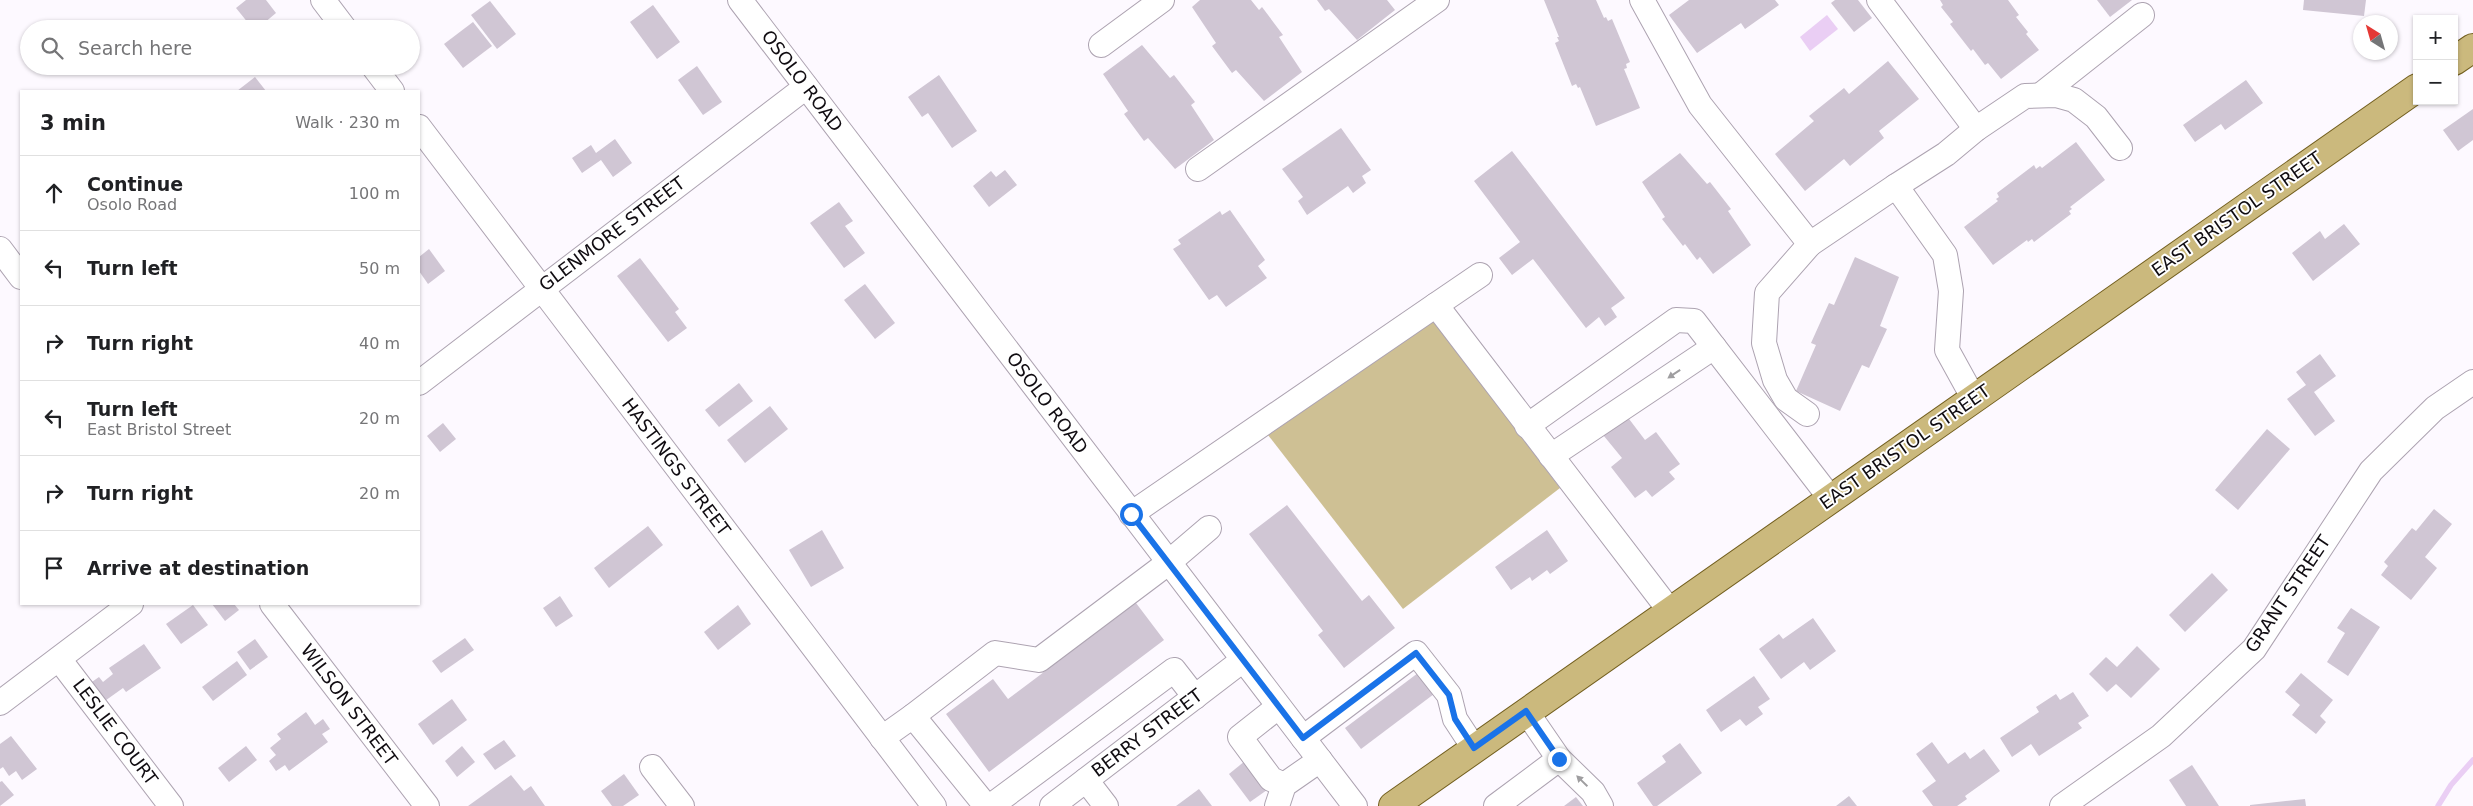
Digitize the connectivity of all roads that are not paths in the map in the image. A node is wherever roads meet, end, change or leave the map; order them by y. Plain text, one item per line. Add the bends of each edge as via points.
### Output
1 (323, 0) edge
2 (740, 0) edge
3 (1162, 0) edge
4 (1437, 0) edge
5 (1642, 0) edge
6 (1879, 0) edge
7 (2142, 14) dead end
8 (338, 20) edge
9 (1101, 45) dead end
10 (2473, 48) edge
11 (2455, 60) edge
12 (380, 75) edge
13 (806, 87) junction
14 (391, 90) edge
15 (2413, 91) edge
16 (2042, 94) junction
17 (420, 128) edge
18 (1976, 129) junction
19 (2120, 148) dead end
20 (1198, 168) dead end
21 (1896, 186) junction
22 (1810, 244) junction
23 (0, 249) edge
24 (20, 276) edge
25 (1480, 276) dead end
26 (541, 289) junction
27 (1436, 305) junction
28 (1714, 347) junction
29 (420, 382) edge
30 (2473, 382) edge
31 (1974, 399) junction
32 (1807, 414) dead end
33 (1527, 426) junction
34 (1551, 456) junction
35 (1831, 499) junction
36 (1131, 514) junction
37 (1209, 528) dead end
38 (1168, 562) junction
39 (130, 605) edge
40 (273, 605) edge
41 (1670, 611) junction
42 (59, 659) junction
43 (1243, 660) junction
44 (1195, 697) junction
45 (0, 703) edge
46 (1278, 707) junction
47 (1526, 711) junction
48 (913, 716) junction
49 (882, 738) junction
50 (1303, 738) junction
51 (1474, 748) junction
52 (1559, 759) junction
53 (1320, 760) junction
54 (652, 767) dead end
55 (1086, 780) junction
56 (1281, 796) edge
57 (171, 806) edge
58 (427, 806) edge
59 (682, 806) edge
60 (934, 806) edge
61 (986, 806) edge
62 (991, 806) edge
63 (1052, 806) edge
64 (1106, 806) edge
65 (1355, 806) edge
66 (1393, 806) edge
67 (1496, 806) edge
68 (1601, 806) edge
69 (2062, 806) edge

1 - 8 street
2 - 13 street, OSOLO ROAD
3 - 9 street
4 - 20 street
5 - 22 street via 1700,104
6 - 18 street
7 - 16 street
10 - 11 main road
12 - 14 street
13 - 26 street, GLENMORE STREET
13 - 36 street, OSOLO ROAD
15 - 31 main road, EAST BRISTOL STREET
16 - 18 street via 2025,96
16 - 19 street via 2074,100 2096,117
17 - 26 street, HASTINGS STREET
18 - 21 street via 1946,154
21 - 22 street
21 - 31 street via 1945,254 1951,291 1947,350
22 - 32 street via 1766,293 1764,343 1775,380 1786,399
23 - 24 street
25 - 27 street
26 - 29 street, GLENMORE STREET
26 - 49 street, HASTINGS STREET
27 - 33 street
27 - 36 street
28 - 33 street via 1694,321 1676,320
28 -> 34 street
28 - 35 street
30 - 69 street, GRANT STREET via 2436,408 2371,471 2254,649 2161,736
31 - 35 main road, EAST BRISTOL STREET
33 - 34 street
34 - 41 street
35 - 41 main road, EAST BRISTOL STREET
36 - 38 street, OSOLO ROAD
37 - 38 street
38 - 43 street, OSOLO ROAD
38 - 48 street via 1039,660 995,653
39 - 42 street
40 - 58 street, WILSON STREET
41 - 47 main road, EAST BRISTOL STREET
42 - 45 street
42 - 57 street, LESLIE COURT
43 - 44 street, BERRY STREET
43 - 46 street, OSOLO ROAD
44 - 55 street, BERRY STREET
44 - 62 street via 1174,670
46 - 50 street, OSOLO ROAD
46 - 56 street via 1240,737
47 - 51 main road, EAST BRISTOL STREET
47 - 52 street
48 - 49 street
48 - 61 street
49 - 60 street, HASTINGS STREET
50 - 51 street via 1416,653 1449,695 1455,719
50 - 53 street, OSOLO ROAD
51 - 66 main road, EAST BRISTOL STREET
52 - 67 street
68 -> 52 street via 1593,792
53 - 56 street
53 - 65 street, OSOLO ROAD
54 - 59 street
55 - 63 street, BERRY STREET
55 - 64 street

